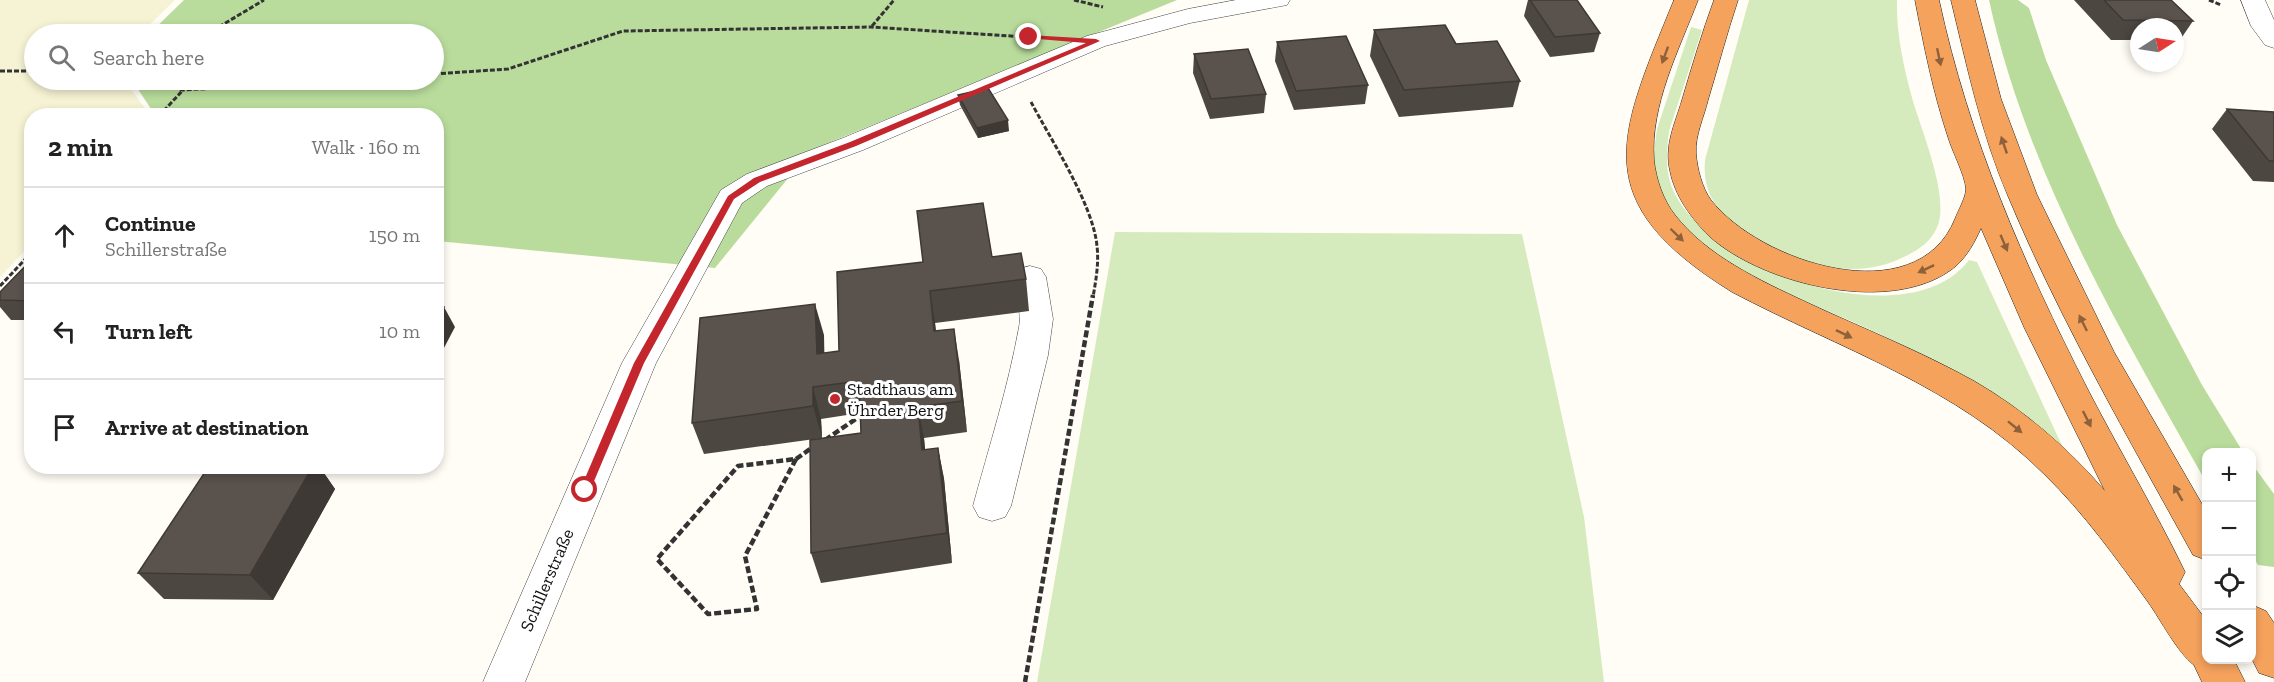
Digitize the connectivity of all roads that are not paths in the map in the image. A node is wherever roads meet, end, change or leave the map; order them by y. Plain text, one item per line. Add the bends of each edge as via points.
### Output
1 (1278, 0) edge
2 (1686, 0) edge
3 (1726, 0) edge
4 (1927, 0) edge
5 (1964, 0) edge
6 (2253, 0) edge
7 (2274, 40) edge
8 (1981, 189) junction
9 (1030, 278) dead end
10 (992, 506) dead end
11 (2202, 537) edge
12 (2256, 631) edge
13 (2202, 642) edge
14 (2202, 645) edge
15 (2274, 660) edge
16 (2214, 664) edge
17 (504, 682) edge
18 (2224, 682) edge

1 - 17 street, Schillerstraße via 1188,16 1096,41 853,144 757,180 731,198 639,363
2 -> 14 highway via 1648,103 1640,140 1644,184 1668,226 1715,268 1931,375 1999,414 2047,454 2098,508
8 -> 3 highway via 1960,243 1942,261 1891,281 1849,282 1811,274 1771,259 1720,230 1688,187 1682,145
4 -> 8 highway via 1942,71
11 -> 5 highway via 2098,353 2022,195 1988,99
6 - 7 street
8 -> 13 highway via 2046,339
9 - 10 street via 1037,319
12 - 15 highway
16 - 18 highway

